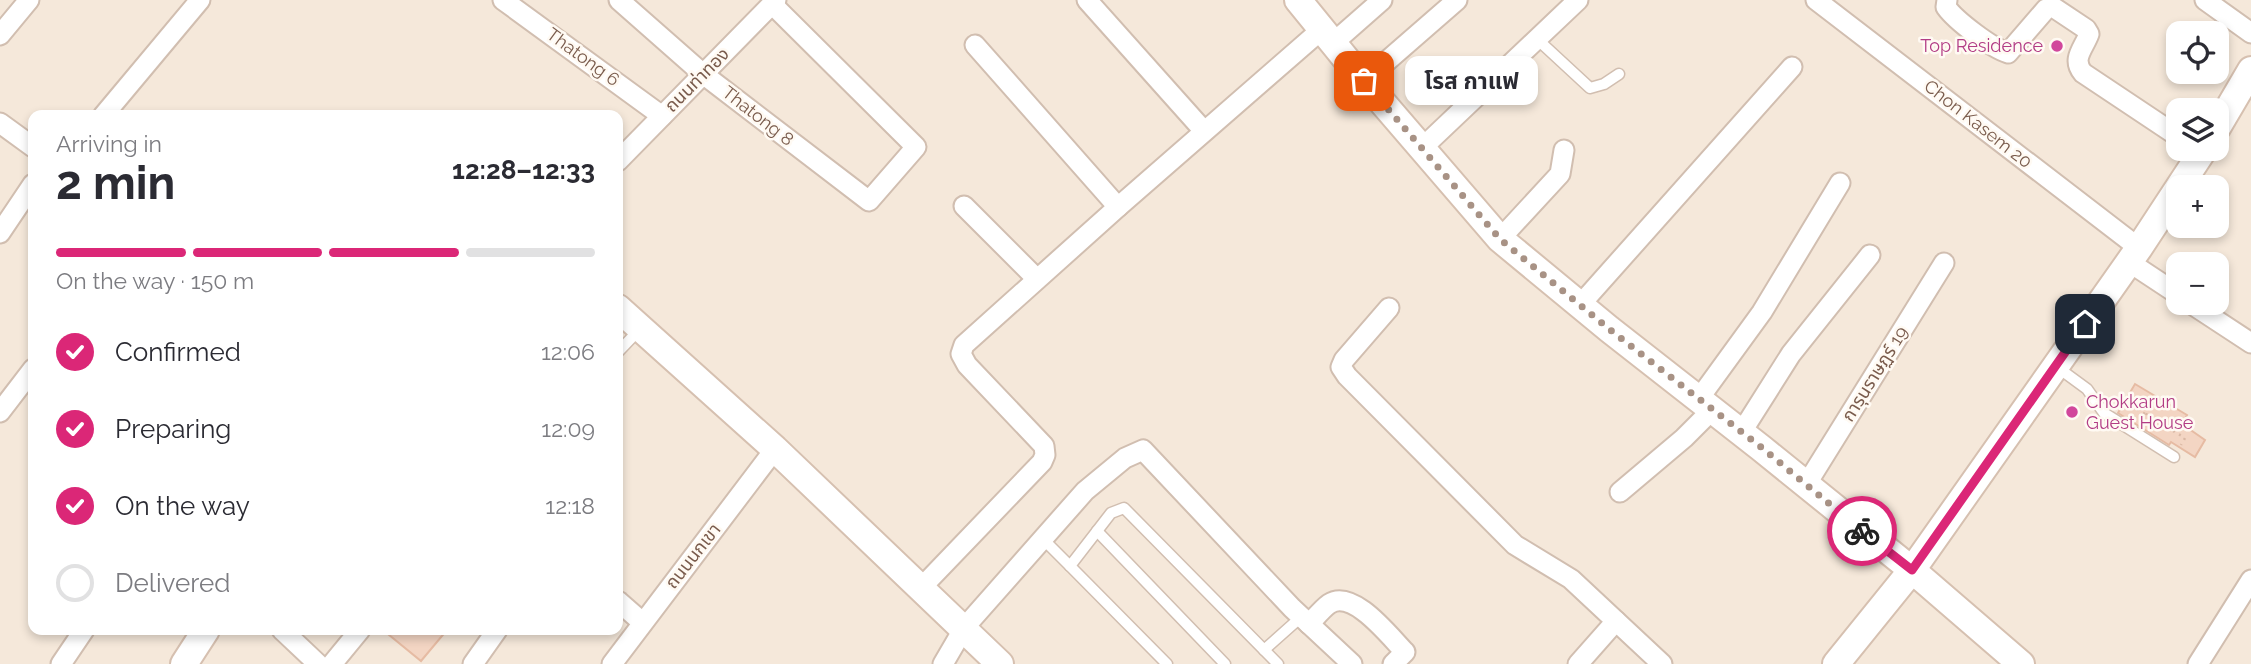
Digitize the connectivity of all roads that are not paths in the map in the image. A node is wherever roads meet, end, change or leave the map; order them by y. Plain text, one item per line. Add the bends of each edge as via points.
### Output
1 (29, 0) edge
2 (200, 0) edge
3 (503, 0) edge
4 (619, 0) edge
5 (1087, 0) edge
6 (1298, 0) edge
7 (1382, 0) edge
8 (1457, 0) edge
9 (1578, 0) edge
10 (1816, 0) edge
11 (1947, 0) edge
12 (2205, 0) edge
13 (772, 1) edge
14 (2251, 33) edge
15 (0, 35) edge
16 (1327, 37) junction
17 (1537, 39) junction
18 (975, 45) dead end
19 (1792, 67) dead end
20 (2251, 70) edge
21 (703, 74) junction
22 (1619, 74) dead end
23 (1364, 81) junction
24 (2229, 108) edge
25 (108, 110) edge
26 (662, 116) junction
27 (0, 123) edge
28 (2166, 128) edge
29 (1204, 131) junction
30 (28, 143) edge
31 (1421, 149) junction
32 (1564, 150) dead end
33 (623, 156) edge
34 (2194, 161) edge
35 (1840, 183) dead end
36 (28, 191) edge
37 (964, 206) dead end
38 (1118, 206) junction
39 (0, 233) edge
40 (1500, 239) junction
41 (1870, 255) dead end
42 (2134, 255) junction
43 (1944, 263) dead end
44 (1037, 279) junction
45 (2166, 283) edge
46 (1580, 306) junction
47 (1389, 308) dead end
48 (623, 314) edge
49 (2208, 315) edge
50 (640, 328) junction
51 (2251, 343) edge
52 (623, 347) edge
53 (2056, 366) junction
54 (28, 376) edge
55 (1705, 405) junction
56 (0, 412) edge
57 (1741, 433) junction
58 (775, 449) junction
59 (2174, 457) road end
60 (1806, 485) junction
61 (1620, 492) dead end
62 (1097, 531) junction
63 (1043, 539) junction
64 (1070, 566) junction
65 (1912, 570) junction
66 (2251, 580) edge
67 (921, 588) junction
68 (623, 605) edge
69 (1305, 620) junction
70 (1616, 621) junction
71 (642, 622) junction
72 (964, 628) junction
73 (81, 635) edge
74 (203, 635) edge
75 (287, 635) edge
76 (356, 635) edge
77 (493, 635) edge
78 (1264, 650) junction
79 (61, 664) edge
80 (184, 664) edge
81 (318, 664) edge
82 (332, 664) edge
83 (473, 664) edge
84 (612, 664) edge
85 (943, 664) edge
86 (1000, 664) edge
87 (1167, 664) edge
88 (1226, 664) edge
89 (1278, 664) edge
90 (1352, 664) edge
91 (1393, 664) edge
92 (1578, 664) edge
93 (1662, 664) edge
94 (1836, 664) edge
95 (2021, 664) edge
96 (2198, 664) edge

1 - 15 street
2 - 25 street
3 - 26 street, Thatong 6
4 - 21 street, Thatong 8
5 - 29 street
6 - 16 street
7 - 16 street
8 - 23 street
9 - 17 street
10 - 42 street, Chon Kasem 20
11 - 28 street via 1946,7 1955,17 2008,53 2046,9 2053,7 2089,34 2077,59 2083,73
12 - 14 street
13 - 21 street, ถนนท่าทอง
13 - 21 street, Thatong 8 via 916,147 869,201
16 - 23 street
16 - 29 street
17 - 22 lane via 1590,88
17 - 31 street
18 - 38 street
19 - 46 street
20 - 24 street
21 - 26 street, ถนนท่าทอง
23 - 31 street
26 - 33 street, ถนนท่าทอง
27 - 30 street
29 - 38 street
31 - 40 street
32 - 40 street via 1560,174
34 - 42 street
35 - 55 street
36 - 39 street
37 - 44 street
38 - 44 street
40 - 46 street
41 - 57 street via 1791,354
42 - 45 street, Chon Kasem 20
42 - 53 street
43 - 60 street, การุนราษฏร์ 19
44 - 67 street via 964,345 961,354 1044,446 1045,455
46 - 55 street
47 - 70 street via 1344,360 1341,367 1347,376 1516,545 1571,579
48 - 50 street
49 - 51 street
50 - 52 lane
50 - 58 street
53 - 59 lane via 2087,389 2104,413
53 - 65 street
54 - 56 street
55 - 57 street
55 - 61 street via 1684,438
57 - 60 street
58 - 67 street
58 - 71 street, ถนนนกเขา
60 - 65 street
62 - 64 lane
62 - 78 lane via 1111,513 1124,508
62 - 88 lane
63 - 64 lane
63 - 69 street via 1084,491 1125,458 1143,450
63 - 72 street
64 - 87 lane
65 - 94 street
65 - 95 street
66 - 96 street
67 - 72 street
68 - 71 street
69 - 78 lane
69 - 90 street
69 - 91 street via 1330,603 1356,604 1405,652
70 - 92 street
70 - 93 street
71 - 84 street, ถนนนกเขา
72 - 85 street
72 - 86 street
73 - 79 street
74 - 80 street
75 - 81 street
76 - 82 street
77 - 83 street
78 - 89 lane

